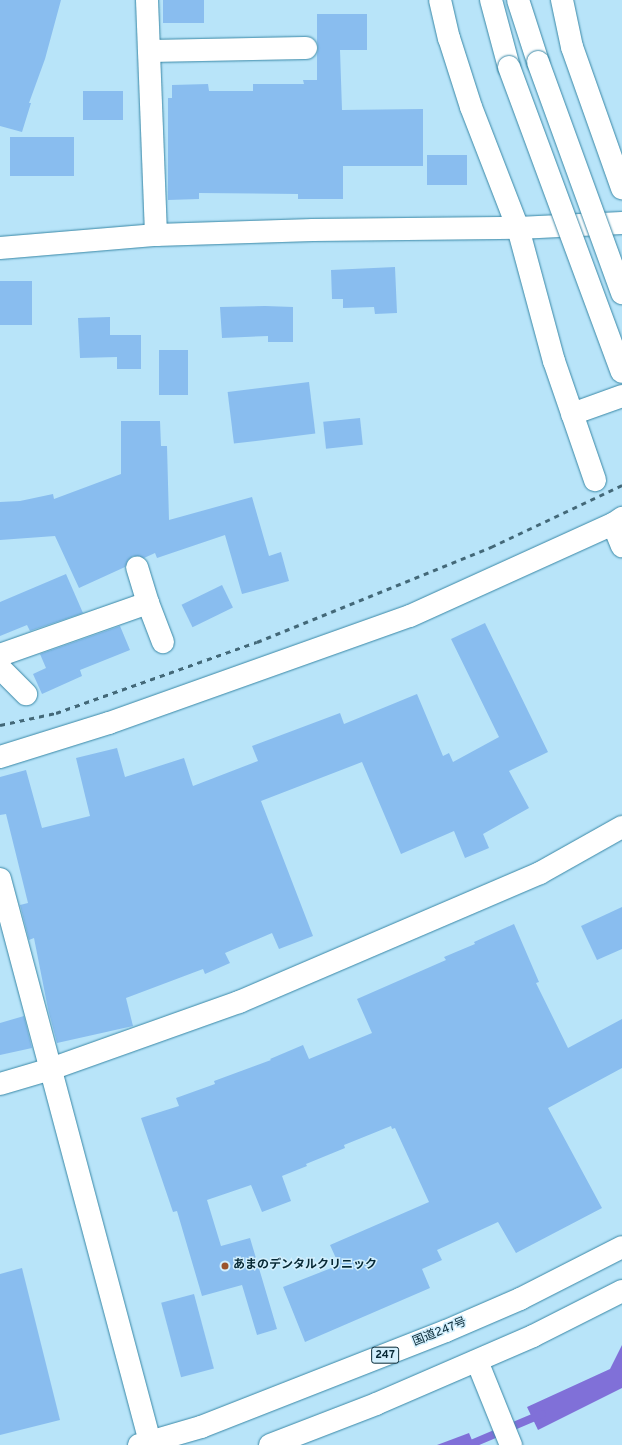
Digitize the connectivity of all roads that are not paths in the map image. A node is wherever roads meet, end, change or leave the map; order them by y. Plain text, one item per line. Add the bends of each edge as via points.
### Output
1 (147, 0) edge
2 (440, 0) edge
3 (491, 0) edge
4 (518, 0) edge
5 (562, 0) edge
6 (306, 48) dead end
7 (149, 51) junction
8 (622, 188) edge
9 (622, 223) edge
10 (518, 228) junction
11 (156, 235) junction
12 (0, 248) edge
13 (622, 293) edge
14 (622, 372) edge
15 (622, 396) edge
16 (572, 414) junction
17 (595, 480) dead end
18 (618, 521) edge
19 (622, 546) edge
20 (136, 568) dead end
21 (148, 603) junction
22 (163, 642) dead end
23 (0, 655) edge
24 (0, 668) edge
25 (26, 694) dead end
26 (0, 757) edge
27 (622, 827) edge
28 (0, 879) edge
29 (51, 1069) junction
30 (0, 1084) edge
31 (622, 1247) edge
32 (622, 1291) edge
33 (477, 1361) junction
34 (145, 1444) edge
35 (270, 1445) edge
36 (511, 1445) edge

1 - 7 main road
2 - 10 main road via 471,107
3 - 14 main road, bridge via 509,67
4 - 13 main road, bridge
5 - 8 main road via 572,47
6 - 7 main road
7 - 11 main road
9 - 10 main road
10 - 11 main road
10 - 16 main road via 554,361
11 - 12 main road
15 - 16 main road
16 - 17 main road
18 - 19 main road
18 - 26 main road via 410,616 109,724
20 - 21 main road
21 - 22 main road
21 - 23 main road
24 - 25 main road
27 - 29 main road via 540,873 246,999
28 - 29 main road
29 - 30 main road
29 - 34 main road
31 - 34 main road, 国道247号 / 247 via 520,1299 446,1331 201,1427
32 - 33 main road via 534,1336
33 - 35 main road
33 - 36 main road

